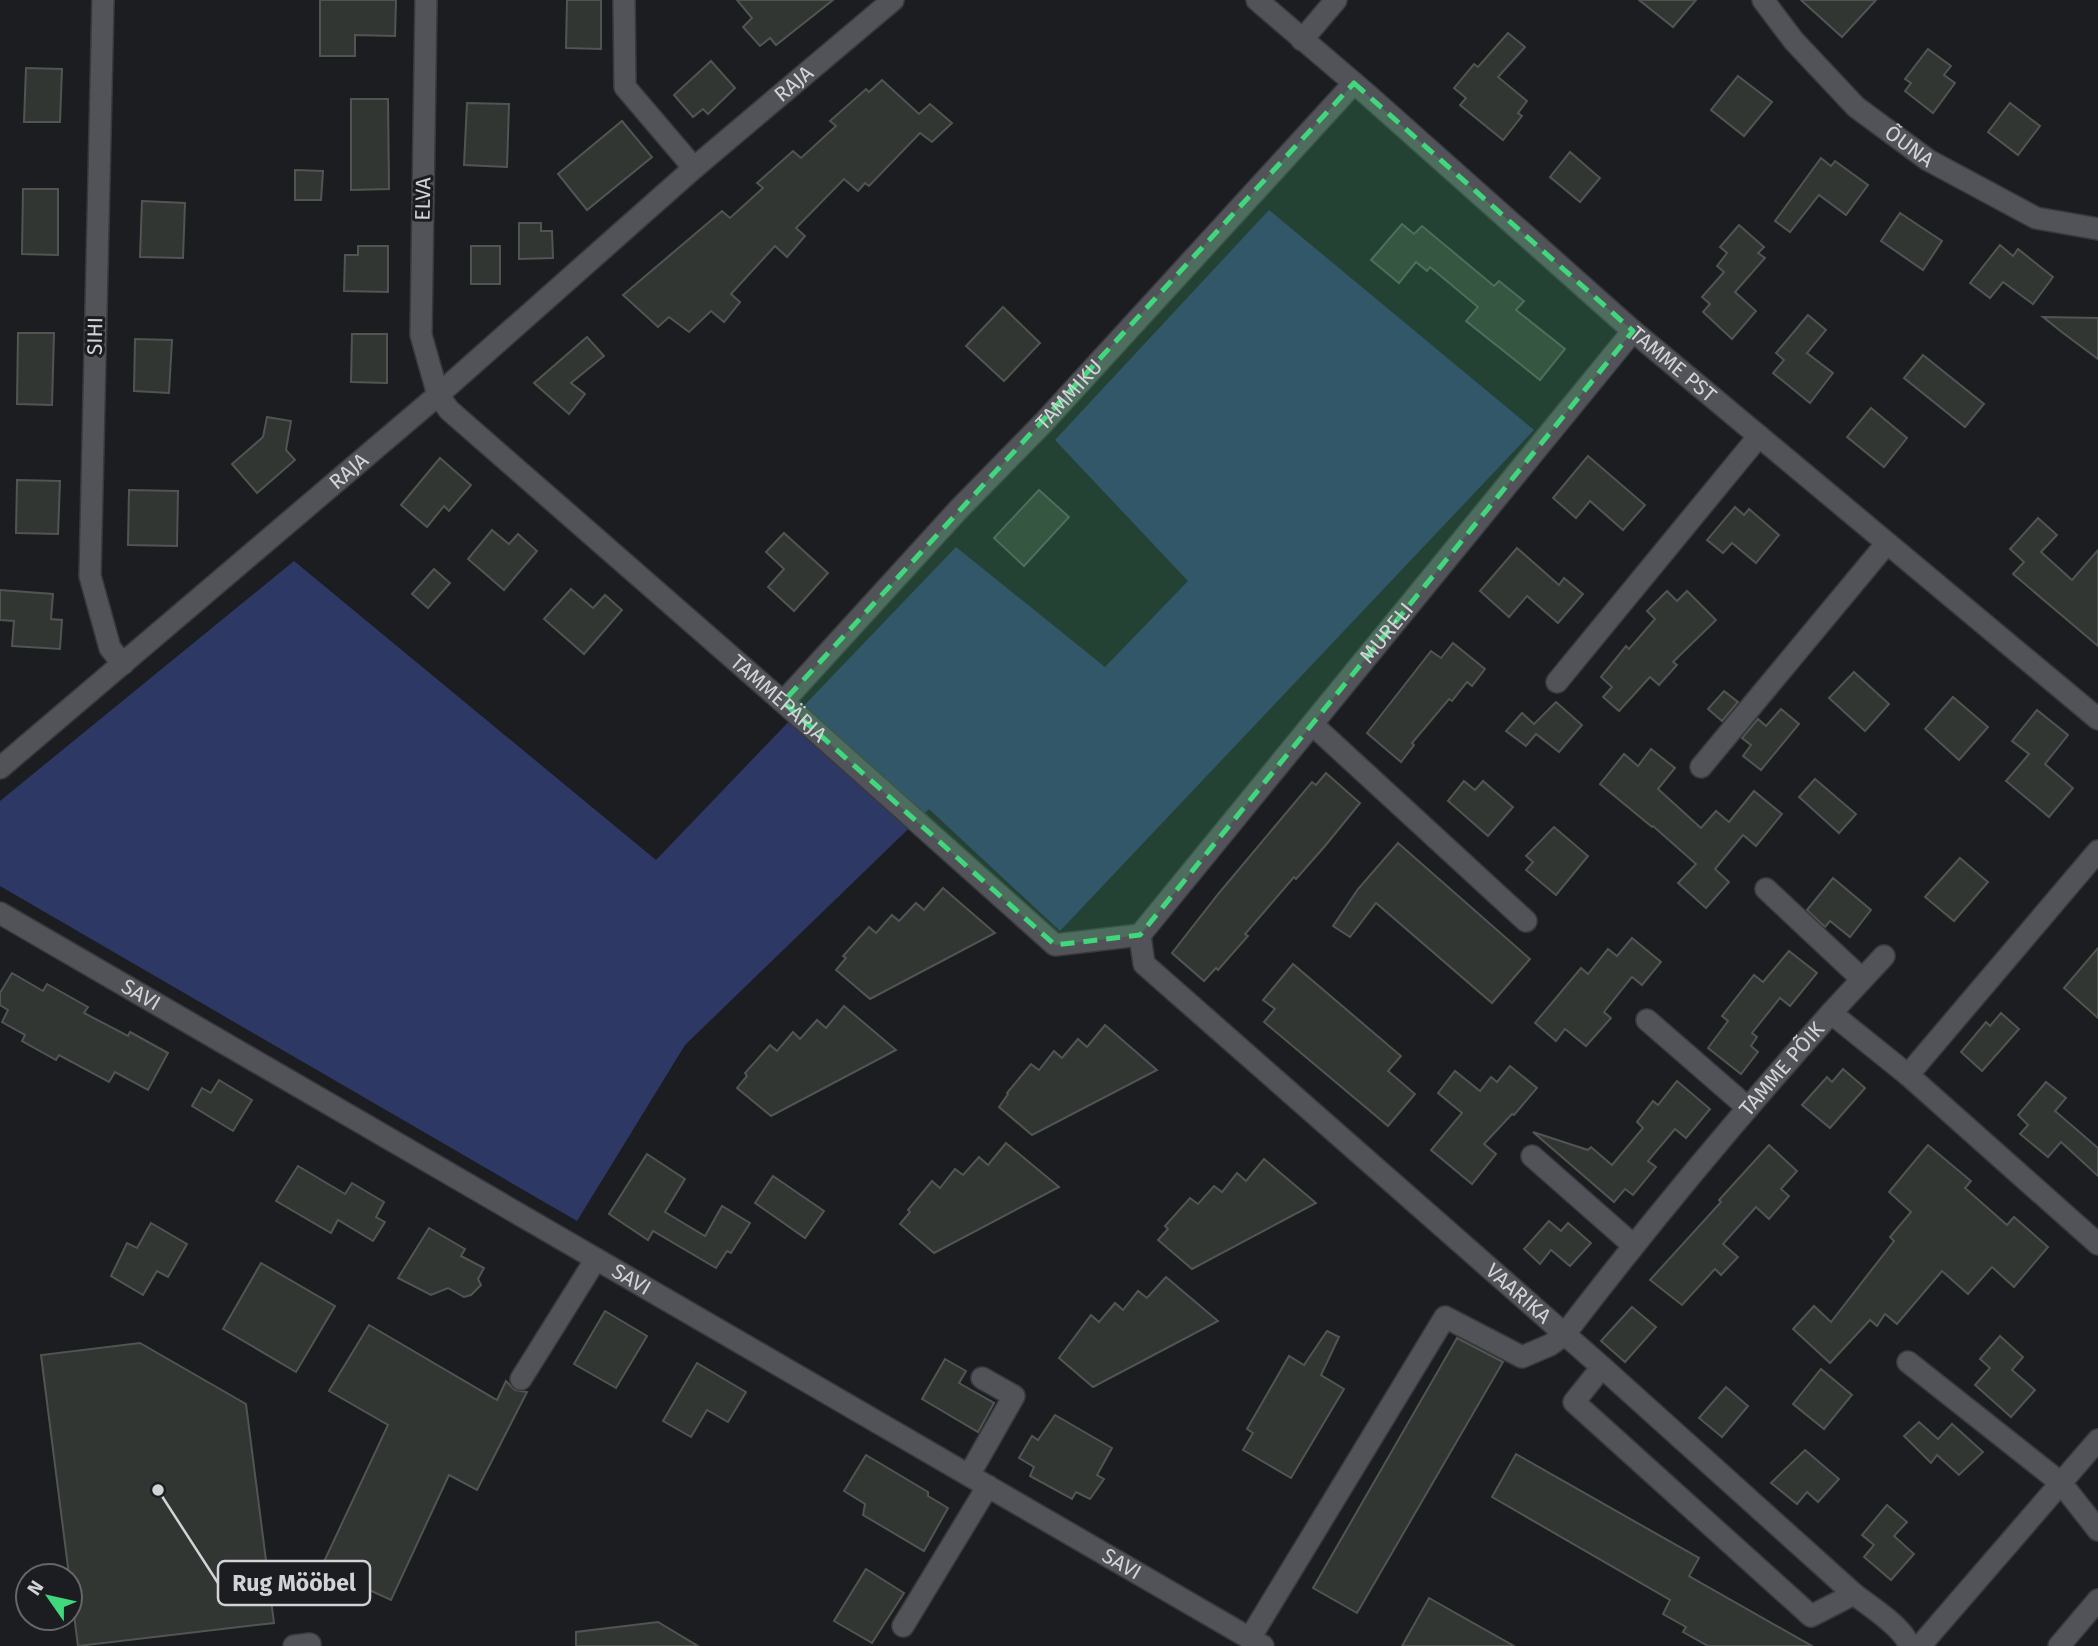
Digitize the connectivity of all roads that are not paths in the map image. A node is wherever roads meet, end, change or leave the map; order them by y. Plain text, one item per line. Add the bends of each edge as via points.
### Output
1 (103, 0) edge
2 (425, 0) edge
3 (624, 0) edge
4 (893, 0) edge
5 (1257, 0) edge
6 (1336, 0) edge
7 (1772, 4) edge
8 (1302, 40) junction
9 (1354, 83) junction
10 (694, 168) junction
11 (2098, 229) edge
12 (1633, 331) junction
13 (438, 395) junction
14 (1759, 436) junction
15 (1887, 543) junction
16 (122, 664) junction
17 (1557, 682) dead end
18 (783, 702) junction
19 (2098, 719) edge
20 (1313, 725) junction
21 (1701, 767) dead end
22 (0, 768) edge
23 (2098, 851) edge
24 (1766, 889) dead end
25 (0, 913) edge
26 (1526, 921) dead end
27 (1140, 935) junction
28 (1884, 956) dead end
29 (1862, 979) junction
30 (1831, 1013) junction
31 (1647, 1020) dead end
32 (1908, 1076) junction
33 (1747, 1107) junction
34 (1532, 1156) dead end
35 (2098, 1244) edge
36 (1633, 1245) junction
37 (596, 1259) junction
38 (1564, 1335) junction
39 (1908, 1362) dead end
40 (1602, 1367) junction
41 (982, 1378) dead end
42 (521, 1379) dead end
43 (2098, 1440) edge
44 (969, 1475) junction
45 (2061, 1483) junction
46 (988, 1486) junction
47 (2098, 1530) edge
48 (1854, 1594) junction
49 (2098, 1600) edge
50 (903, 1626) dead end
51 (1256, 1642) edge
52 (1909, 1646) edge
53 (1920, 1646) edge
54 (2059, 1646) edge

1 - 16 street, SIHI via 90,576 110,648
2 - 13 street, ELVA via 421,335
3 - 10 street via 625,87
4 - 10 street, RAJA
5 - 8 street, TAMME PST
6 - 8 street
7 - 11 street, ÕUNA via 1794,41 1856,107 1928,160 2036,218
8 - 9 street, TAMME PST
9 - 12 street, TAMME PST
9 - 18 street, TAMMIKU
10 - 13 street, RAJA
12 - 14 street, TAMME PST
12 - 20 street, MURELI
13 - 16 street, RAJA
13 - 18 street, TAMMEPÄRJA via 449,410
14 - 15 street, TAMME PST
14 - 17 street
15 - 19 street, TAMME PST
15 - 21 street
16 - 22 street, RAJA
18 - 27 street, TAMMEPÄRJA via 1055,945
20 - 26 street
20 - 27 street, MURELI
23 - 32 street
24 - 29 street
25 - 37 street, SAVI
27 - 38 street, VAARIKA via 1144,964
28 - 29 street
29 - 30 street
30 - 32 street, TAMME PÕIK
30 - 33 street, TAMME PÕIK
31 - 33 street
32 - 35 street, TAMME PÕIK
33 - 36 street, TAMME PÕIK
34 - 36 street
36 - 38 street, TAMME PÕIK
37 - 42 street
37 - 44 street, SAVI
38 - 40 street, VAARIKA
38 - 51 street via 1522,1357 1446,1317
39 - 45 street
40 - 48 street, VAARIKA
40 - 48 street via 1574,1402 1801,1607 1811,1616
41 - 44 street via 1014,1396
43 - 45 street
44 - 46 street, SAVI
45 - 47 street
45 - 53 street
46 - 50 street
46 - 51 street, SAVI
48 - 52 street, VAARIKA via 1893,1625
49 - 54 street

